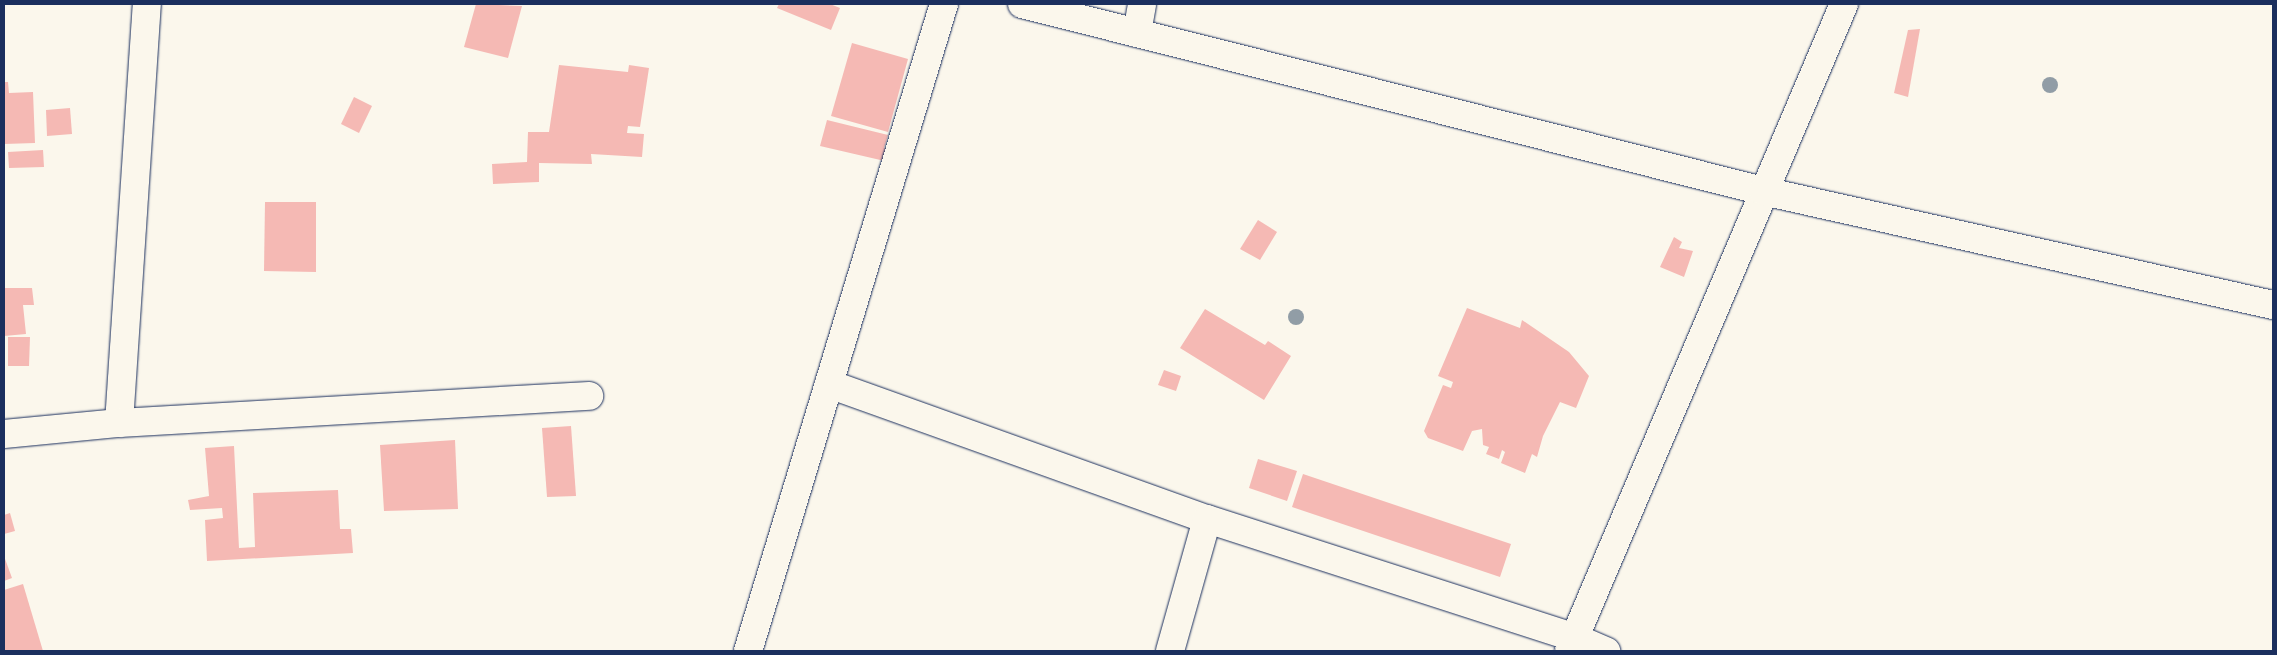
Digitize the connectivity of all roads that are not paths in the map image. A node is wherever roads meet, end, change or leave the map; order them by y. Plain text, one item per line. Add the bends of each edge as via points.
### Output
1 (147, 4) edge
2 (944, 4) edge
3 (1022, 4) edge
4 (1142, 4) edge
5 (1844, 4) edge
6 (1138, 33) junction
7 (1763, 191) junction
8 (2273, 305) edge
9 (829, 384) junction
10 (589, 396) dead end
11 (119, 423) junction
12 (4, 434) edge
13 (1207, 519) junction
14 (1572, 644) edge
15 (748, 651) edge
16 (1170, 651) edge
17 (1606, 651) edge

1 - 11 street
2 - 9 street
3 - 6 street
4 - 6 street
5 - 7 street
6 - 7 street
7 - 8 street
7 - 14 street
9 - 13 street
9 - 15 street
10 - 11 street
11 - 12 street
13 - 14 street
13 - 16 street
14 - 17 street

